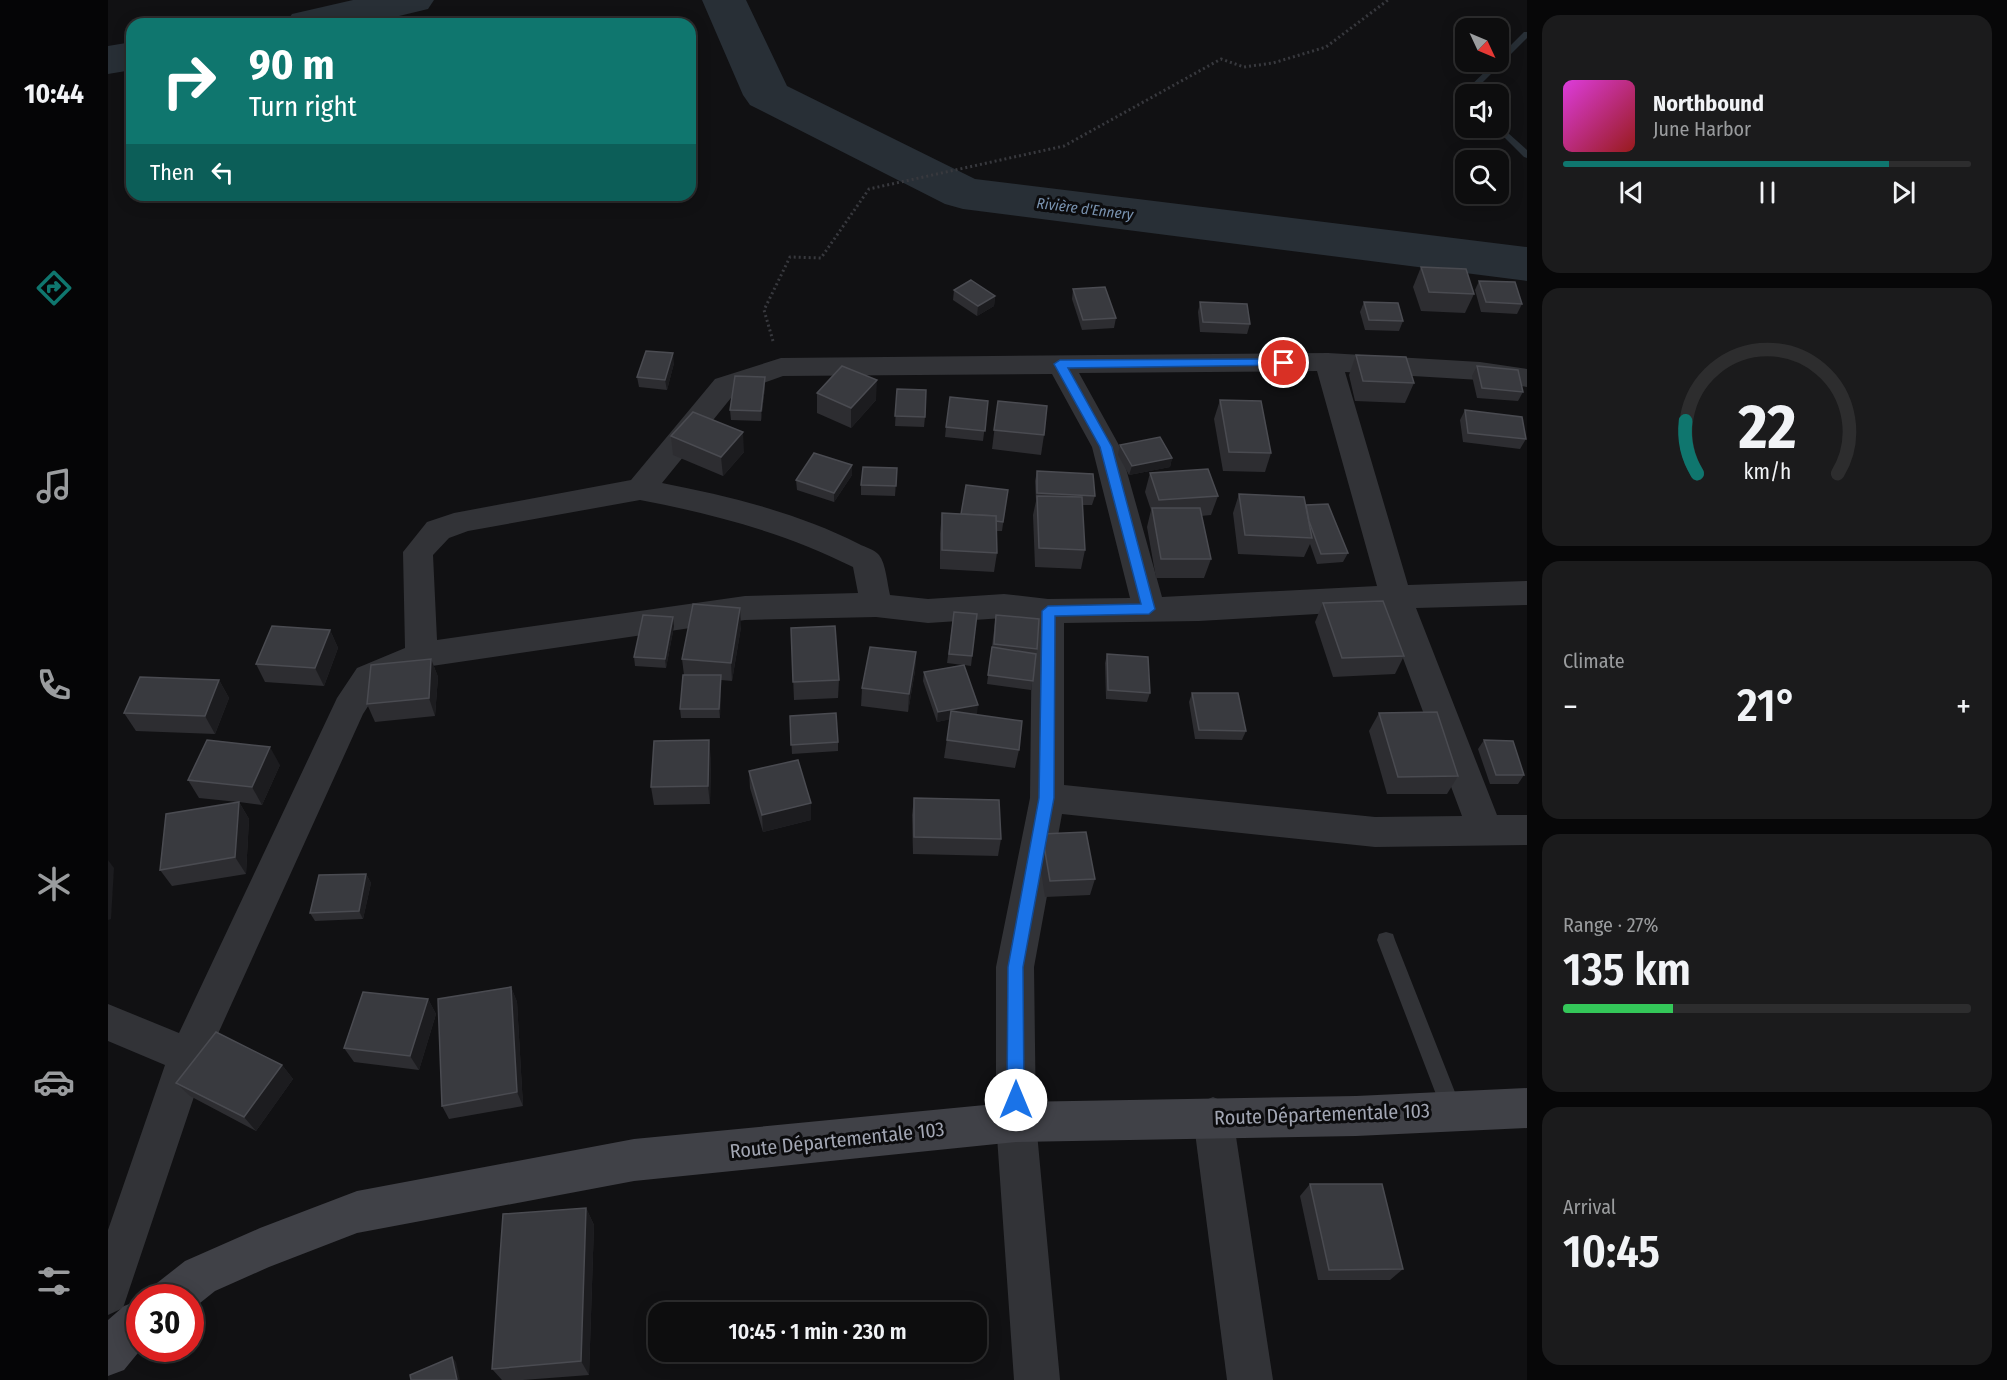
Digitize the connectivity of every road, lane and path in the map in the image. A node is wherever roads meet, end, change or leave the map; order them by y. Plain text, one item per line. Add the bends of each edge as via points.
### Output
1 (1388, 0) edge
2 (1328, 363) junction
3 (1060, 364) junction
4 (781, 367) junction
5 (1527, 378) edge
6 (640, 489) junction
7 (1527, 593) edge
8 (1396, 597) junction
9 (876, 605) junction
10 (1149, 609) junction
11 (1048, 611) junction
12 (421, 655) junction
13 (1047, 798) junction
14 (1527, 830) edge
15 (1485, 831) junction
16 (1386, 940) dead end
17 (108, 1022) edge
18 (188, 1056) junction
19 (1527, 1108) edge
20 (1452, 1110) junction
21 (1213, 1117) junction
22 (1016, 1122) junction
23 (190, 1284) edge
24 (108, 1293) edge
25 (126, 1333) edge
26 (108, 1354) edge
27 (1036, 1380) edge
28 (1250, 1380) edge

1 - 4 path via 1326,47 1244,67 1221,59 1064,146 869,189 821,258 789,257 764,309
2 - 3 street
2 - 5 street via 1480,371
2 - 8 street
3 - 4 street
3 - 10 street via 1106,447
4 - 6 street via 726,386
6 - 9 street via 716,504 836,544 867,561
6 - 12 street via 465,521 438,530 418,552
7 - 8 street
8 - 10 street
8 - 15 street
9 - 11 street via 928,611 1004,606
9 - 12 street via 745,608
10 - 11 street
11 - 13 street
12 - 18 street via 369,677 358,691
13 - 15 street via 1375,832
13 - 22 street via 1015,967
14 - 15 street
16 - 20 lane
17 - 18 street
18 - 24 street
19 - 20 main road, Route Départementale 103
20 - 21 main road, Route Départementale 103 via 1356,1116
21 - 22 main road, Route Départementale 103
21 - 28 street
22 - 23 main road, Route Départementale 103 via 634,1160 357,1212 260,1249
22 - 27 street
25 - 26 main road

